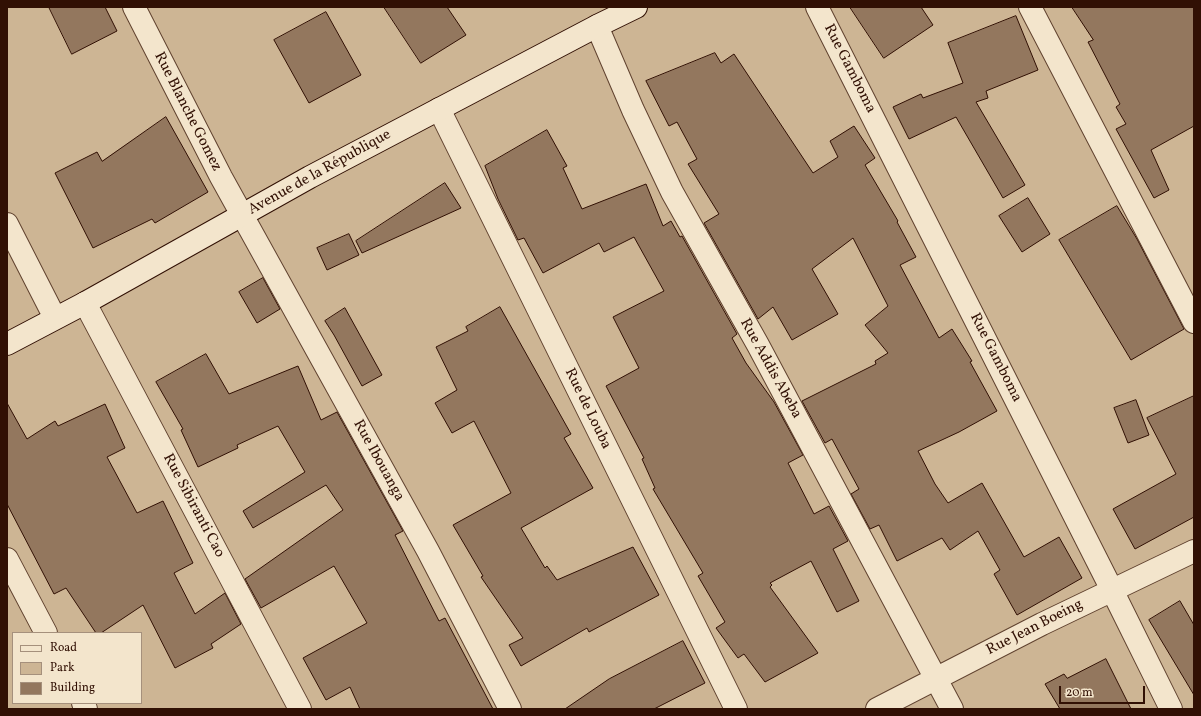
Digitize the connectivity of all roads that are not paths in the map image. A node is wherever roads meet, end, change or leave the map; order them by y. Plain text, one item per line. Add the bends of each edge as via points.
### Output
1 (134, 7) edge
2 (636, 7) edge
3 (818, 7) edge
4 (1030, 7) edge
5 (597, 26) junction
6 (439, 109) junction
7 (242, 216) junction
8 (7, 224) edge
9 (85, 303) junction
10 (55, 318) junction
11 (1194, 322) edge
12 (7, 344) edge
13 (1194, 551) edge
14 (7, 559) edge
15 (1112, 590) junction
16 (45, 632) edge
17 (936, 678) junction
18 (300, 709) edge
19 (510, 709) edge
20 (736, 709) edge
21 (877, 709) edge
22 (952, 709) edge
23 (1171, 709) edge

1 - 7 street, Rue Blanche Gomez
2 - 5 street, Avenue de la République
3 - 15 street, Rue Gamboma
4 - 11 street
5 - 6 street, Avenue de la République
5 - 17 street, Rue Addis Abeba via 672,192 758,345
6 - 7 street, Avenue de la République
6 - 20 street, Rue de Louba
7 - 9 street, Avenue de la République
7 - 19 street, Rue Ibouanga via 424,544
8 - 10 street
9 - 10 street, Avenue de la République
9 - 18 street, Rue Sibiranti Cao
10 - 12 street, Avenue de la République
13 - 15 street, Rue Jean Boeing
14 - 16 street
15 - 17 street, Rue Jean Boeing
15 - 23 street, Rue Gamboma
17 - 21 street, Rue Jean Boeing
17 - 22 street, Rue Addis Abeba

